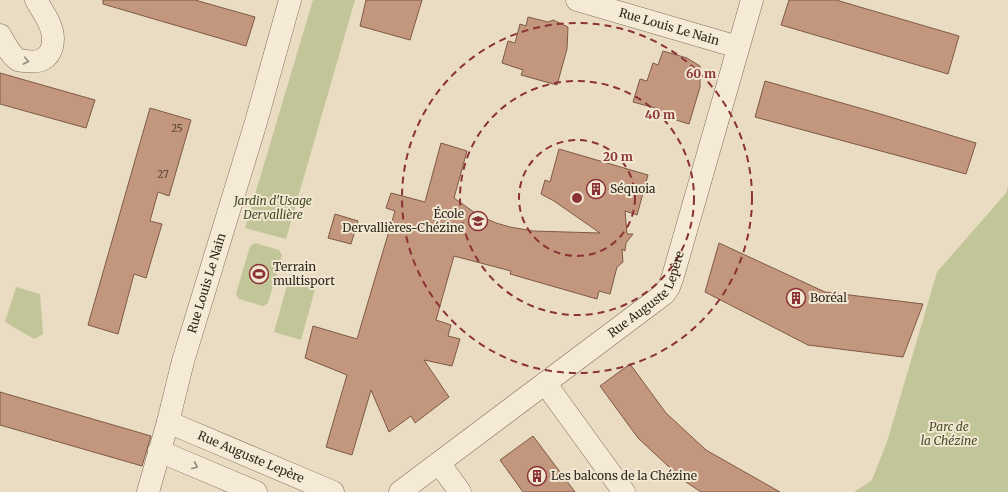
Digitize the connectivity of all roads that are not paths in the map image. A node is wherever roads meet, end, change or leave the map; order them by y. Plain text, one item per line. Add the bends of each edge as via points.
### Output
1 (36, 0) edge
2 (289, 0) edge
3 (577, 0) edge
4 (752, 0) edge
5 (0, 35) edge
6 (738, 47) junction
7 (545, 383) junction
8 (168, 422) junction
9 (159, 451) junction
10 (439, 463) junction
11 (148, 492) edge
12 (256, 492) edge
13 (333, 492) edge
14 (400, 492) edge
15 (460, 492) edge
16 (624, 492) edge

5 -> 1 street via 8,49 19,60 35,63 44,60 51,52 53,39 50,25
2 - 8 street, Rue Louis Le Nain via 256,122 183,361
3 - 6 street, Rue Louis Le Nain
4 - 6 street, Rue Auguste Lepère
6 - 7 street, Rue Auguste Lepère via 669,287 664,294
7 - 10 street, Rue Auguste Lepère
7 - 16 street
8 - 9 street, Rue Louis Le Nain
8 - 13 street, Rue Auguste Lepère
9 - 11 street, Rue Louis Le Nain
9 -> 12 street
10 - 14 street, Rue Auguste Lepère
10 - 15 street

